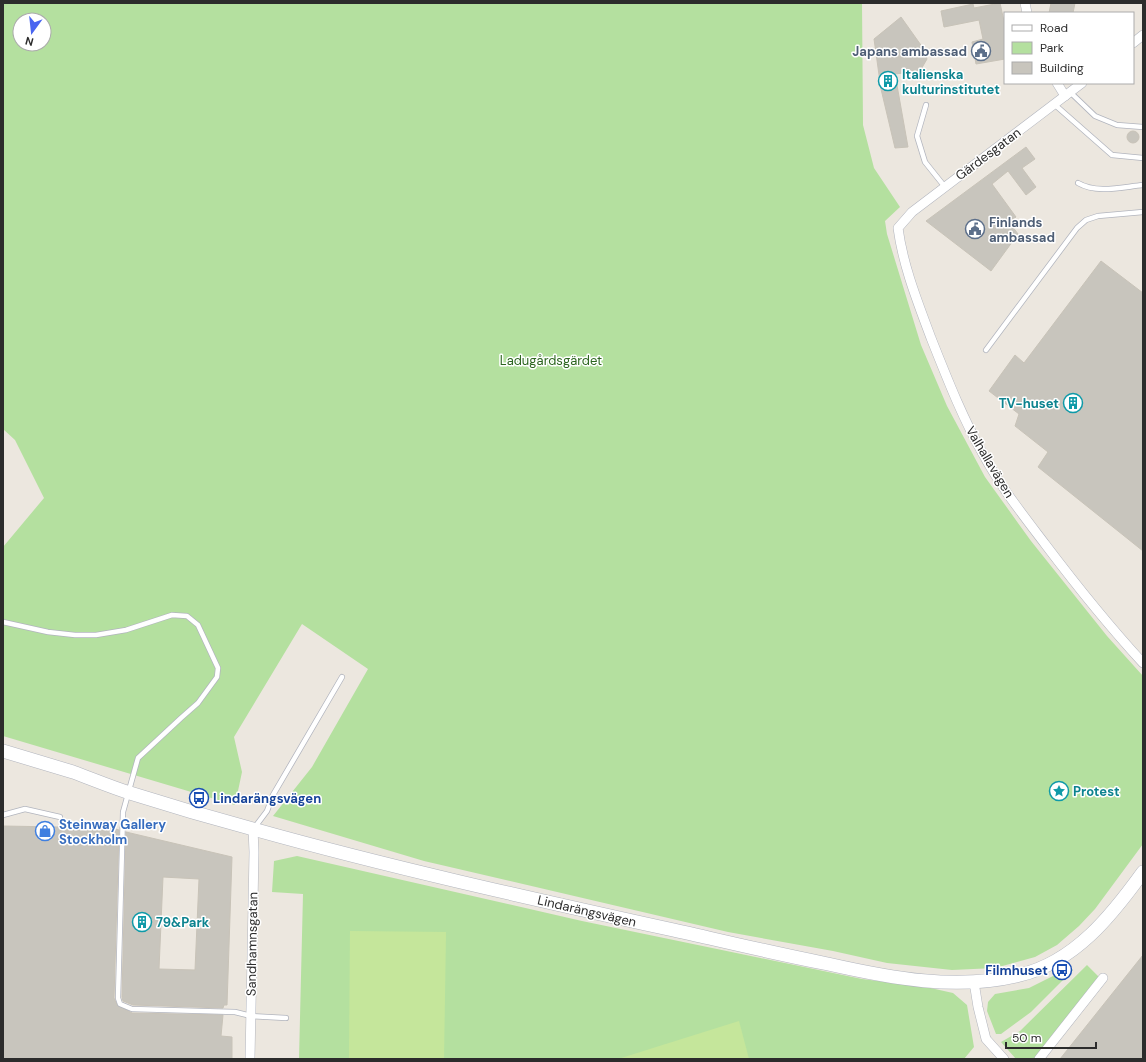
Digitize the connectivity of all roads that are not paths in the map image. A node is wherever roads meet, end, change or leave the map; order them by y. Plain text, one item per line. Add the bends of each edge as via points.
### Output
1 (1143, 35) edge
2 (1134, 42) edge
3 (1058, 84) edge
4 (1081, 84) edge
5 (1067, 94) junction
6 (1054, 104) junction
7 (926, 105) dead end
8 (1143, 127) edge
9 (1143, 158) edge
10 (1078, 183) dead end
11 (1143, 184) edge
12 (945, 186) junction
13 (1143, 212) edge
14 (898, 228) joint
15 (986, 350) dead end
16 (3, 622) edge
17 (1143, 663) edge
18 (342, 677) dead end
19 (3, 751) edge
20 (128, 792) junction
21 (3, 815) edge
22 (60, 817) dead end
23 (253, 829) junction
24 (1143, 872) edge
25 (1103, 978) dead end
26 (974, 982) junction
27 (251, 1016) junction
28 (286, 1018) dead end
29 (998, 1057) edge
30 (250, 1059) edge
31 (1039, 1059) edge

1 - 2 street
3 - 5 street
4 - 5 street, Gärdesgatan
5 - 6 street, Gärdesgatan
5 - 8 lane via 1095,116 1117,125
6 - 9 lane via 1112,154
6 - 12 street, Gärdesgatan
7 - 12 lane via 917,136 925,162
10 - 11 lane via 1098,189
12 - 14 street, Gärdesgatan via 912,212
13 - 15 lane via 1098,216 1086,220 1077,228
14 - 17 street, Valhallavägen via 901,248 923,318 955,399 983,454 1006,492 1056,558
16 - 20 lane via 75,635 96,635 126,630 172,615 187,616 198,625 218,668 217,677 198,703 138,758
18 - 23 lane via 273,795 267,811
19 - 20 street, Lindarängsvägen
20 - 23 street, Lindarängsvägen
20 - 27 lane via 122,817 118,998 120,1004 132,1009 235,1012
21 - 22 lane via 25,809
23 - 26 street, Lindarängsvägen via 553,903 829,965 912,980
23 - 27 street, Sandhamnsgatan
24 - 26 street, Lindarängsvägen via 1103,922 1078,946 1050,965 1017,976
25 - 31 street
26 - 29 street via 986,1039
27 - 28 lane
27 - 30 street, Sandhamnsgatan

